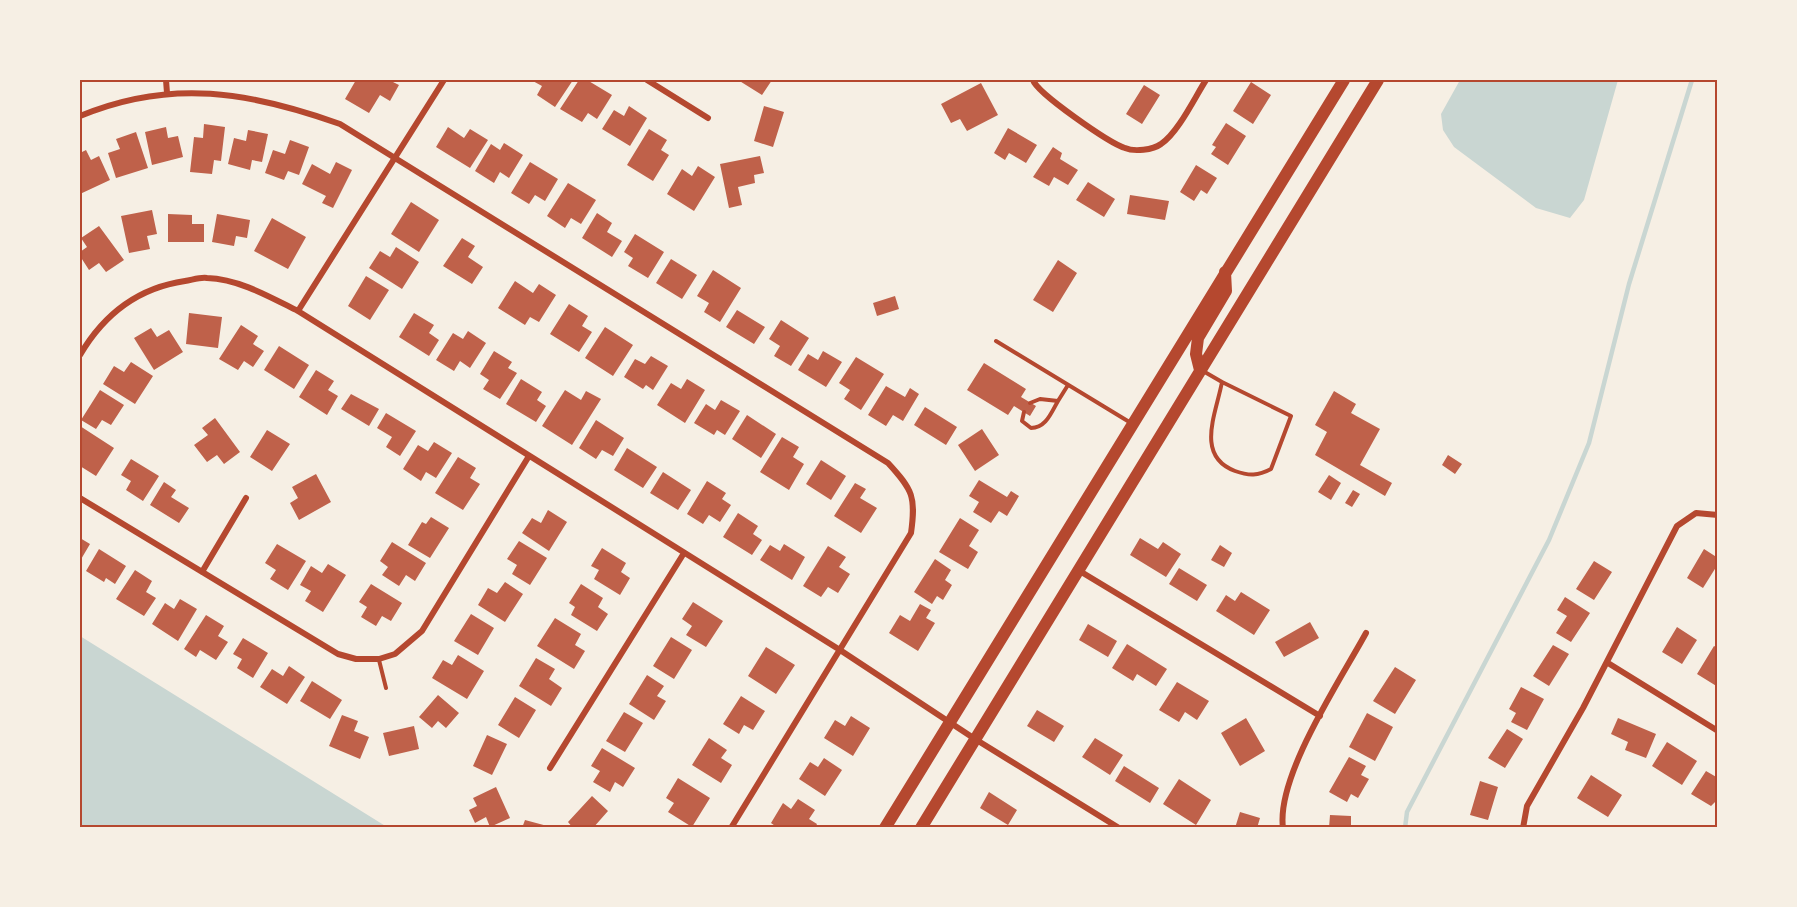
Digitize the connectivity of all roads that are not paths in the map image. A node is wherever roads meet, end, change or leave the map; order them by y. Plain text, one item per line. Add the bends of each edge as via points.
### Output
1 (166, 80) edge
2 (444, 80) edge
3 (647, 80) edge
4 (1033, 80) edge
5 (1206, 80) edge
6 (1344, 80) edge
7 (1378, 80) edge
8 (168, 93) junction
9 (80, 116) edge
10 (708, 118) dead end
11 (397, 158) junction
12 (1225, 272) junction
13 (298, 311) junction
14 (996, 341) dead end
15 (80, 355) edge
16 (1200, 370) junction
17 (1222, 382) junction
18 (1068, 385) junction
19 (1058, 401) junction
20 (1030, 403) dead end
21 (1024, 412) dead end
22 (1132, 423) junction
23 (529, 456) junction
24 (80, 498) edge
25 (246, 498) dead end
26 (1718, 514) edge
27 (684, 553) junction
28 (1078, 570) junction
29 (202, 572) junction
30 (1366, 633) dead end
31 (840, 650) junction
32 (379, 659) junction
33 (1608, 663) junction
34 (386, 688) dead end
35 (1320, 717) junction
36 (950, 721) junction
37 (1718, 731) edge
38 (975, 739) junction
39 (550, 768) dead end
40 (731, 828) edge
41 (885, 828) edge
42 (921, 828) edge
43 (1119, 828) edge
44 (1283, 828) edge
45 (1522, 828) edge

1 - 8 street
2 - 11 street
3 - 10 street
4 - 5 street via 1048,99 1125,148 1140,150 1160,146 1172,134
6 - 12 main road
7 - 16 main road
8 - 9 street via 108,104
8 - 11 street via 236,94 295,108 340,124
11 - 13 street
11 - 31 street via 888,463 906,482 915,504 911,533
12 - 16 main road via 1226,291 1198,338
12 - 22 main road
13 - 15 street via 250,287 207,278 161,284 122,304 90,338
13 - 23 street
14 - 18 lane
16 - 17 lane
16 - 28 main road
17 - 17 lane via 1291,416 1271,469 1259,475 1244,475 1228,468 1215,458 1211,449
18 - 19 lane
18 - 22 lane
19 - 20 lane via 1040,399
19 - 21 lane via 1045,423 1036,428 1022,421
22 - 36 main road
23 - 27 street
23 - 32 street via 422,631 395,654
24 - 29 street
25 - 29 street
26 - 33 street via 1696,513 1677,526
27 - 31 street
27 - 39 street
28 - 35 street
28 - 38 main road
29 - 32 street via 338,654
30 - 35 street
31 - 36 street
31 - 40 street
32 - 34 lane
33 - 37 street
33 - 45 street via 1527,806
35 - 44 street via 1299,756 1287,793
36 - 38 street
36 - 41 main road
38 - 42 main road
38 - 43 street

